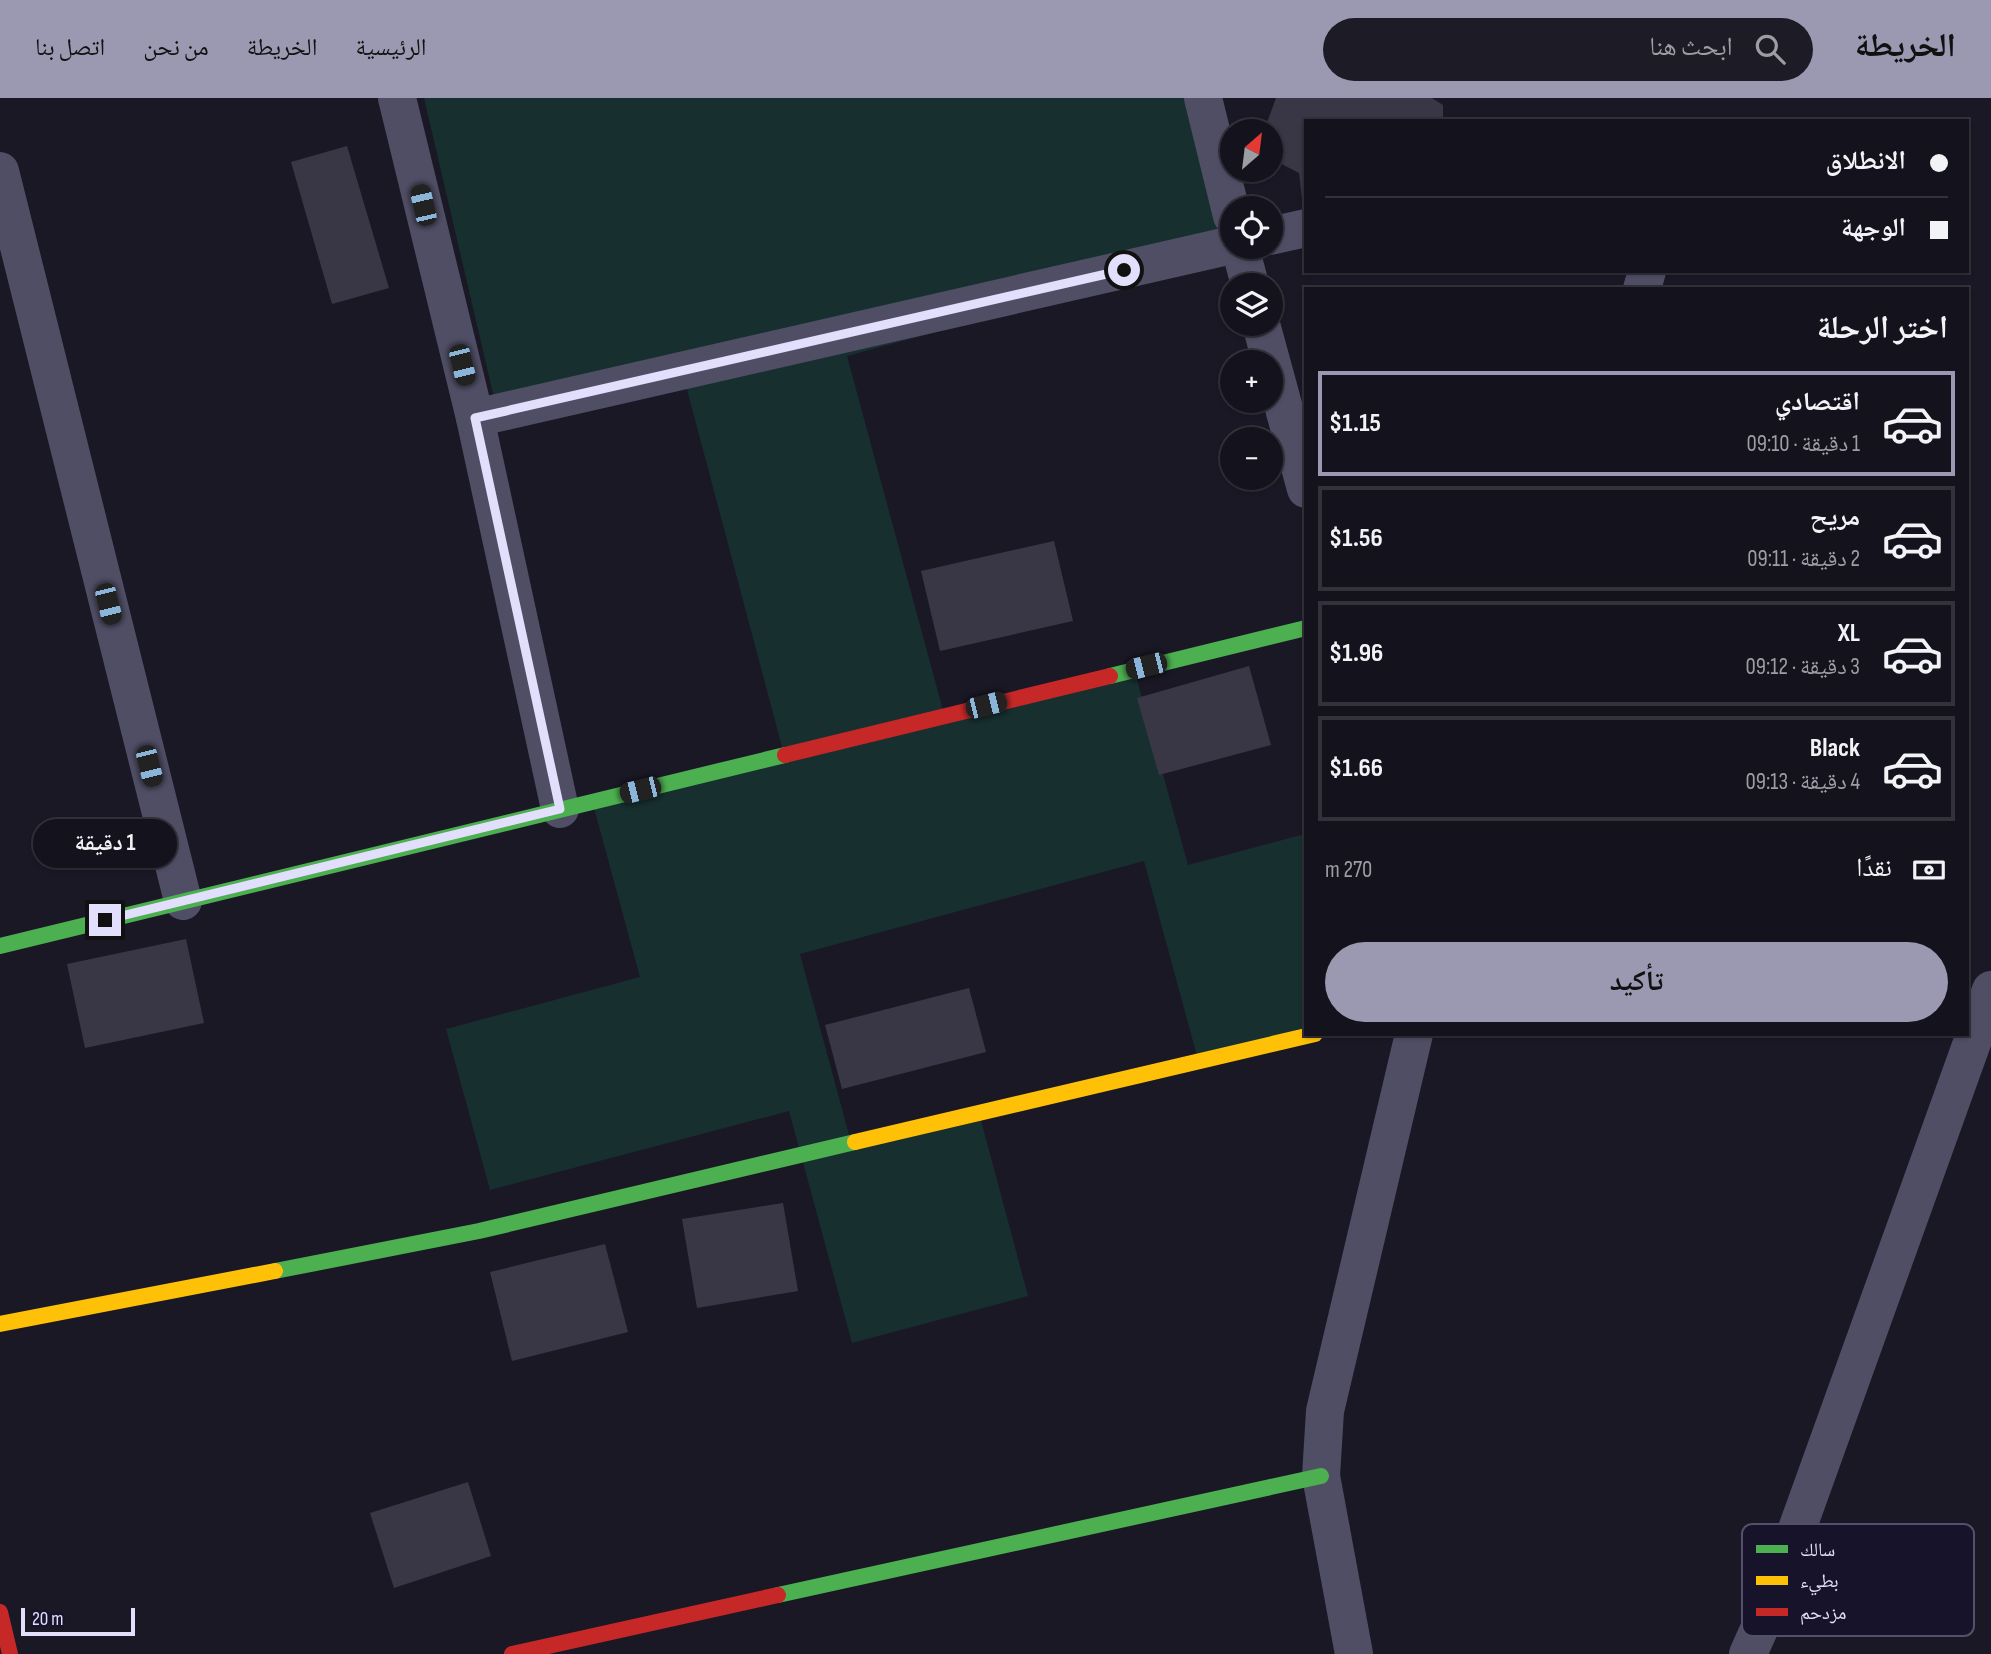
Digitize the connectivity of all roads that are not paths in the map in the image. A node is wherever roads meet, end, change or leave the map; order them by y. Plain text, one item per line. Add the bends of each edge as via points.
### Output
1 (397, 98) edge
2 (1203, 98) edge
3 (0, 171) edge
4 (1227, 196) edge
5 (1304, 228) edge
6 (1283, 233) edge
7 (1220, 248) edge
8 (1264, 336) edge
9 (475, 418) junction
10 (1304, 482) edge
11 (1304, 628) edge
12 (560, 809) junction
13 (183, 901) junction
14 (0, 946) edge
15 (1991, 990) edge
16 (1307, 1036) edge
17 (1415, 1036) edge
18 (0, 1324) edge
19 (1321, 1476) junction
20 (1799, 1524) edge
21 (0, 1612) edge
22 (1756, 1636) edge
23 (10, 1654) edge
24 (512, 1654) edge
25 (1354, 1654) edge
26 (1748, 1654) edge

1 - 9 street
2 - 4 street
3 - 13 street
5 - 6 street
7 - 9 street
8 - 10 street
9 - 12 street
11 - 12 street
12 - 13 street
13 - 14 street
15 - 20 street
16 - 18 street via 479,1231
17 - 19 street via 1325,1411
19 - 24 street
19 - 25 street
21 - 23 street
22 - 26 street

